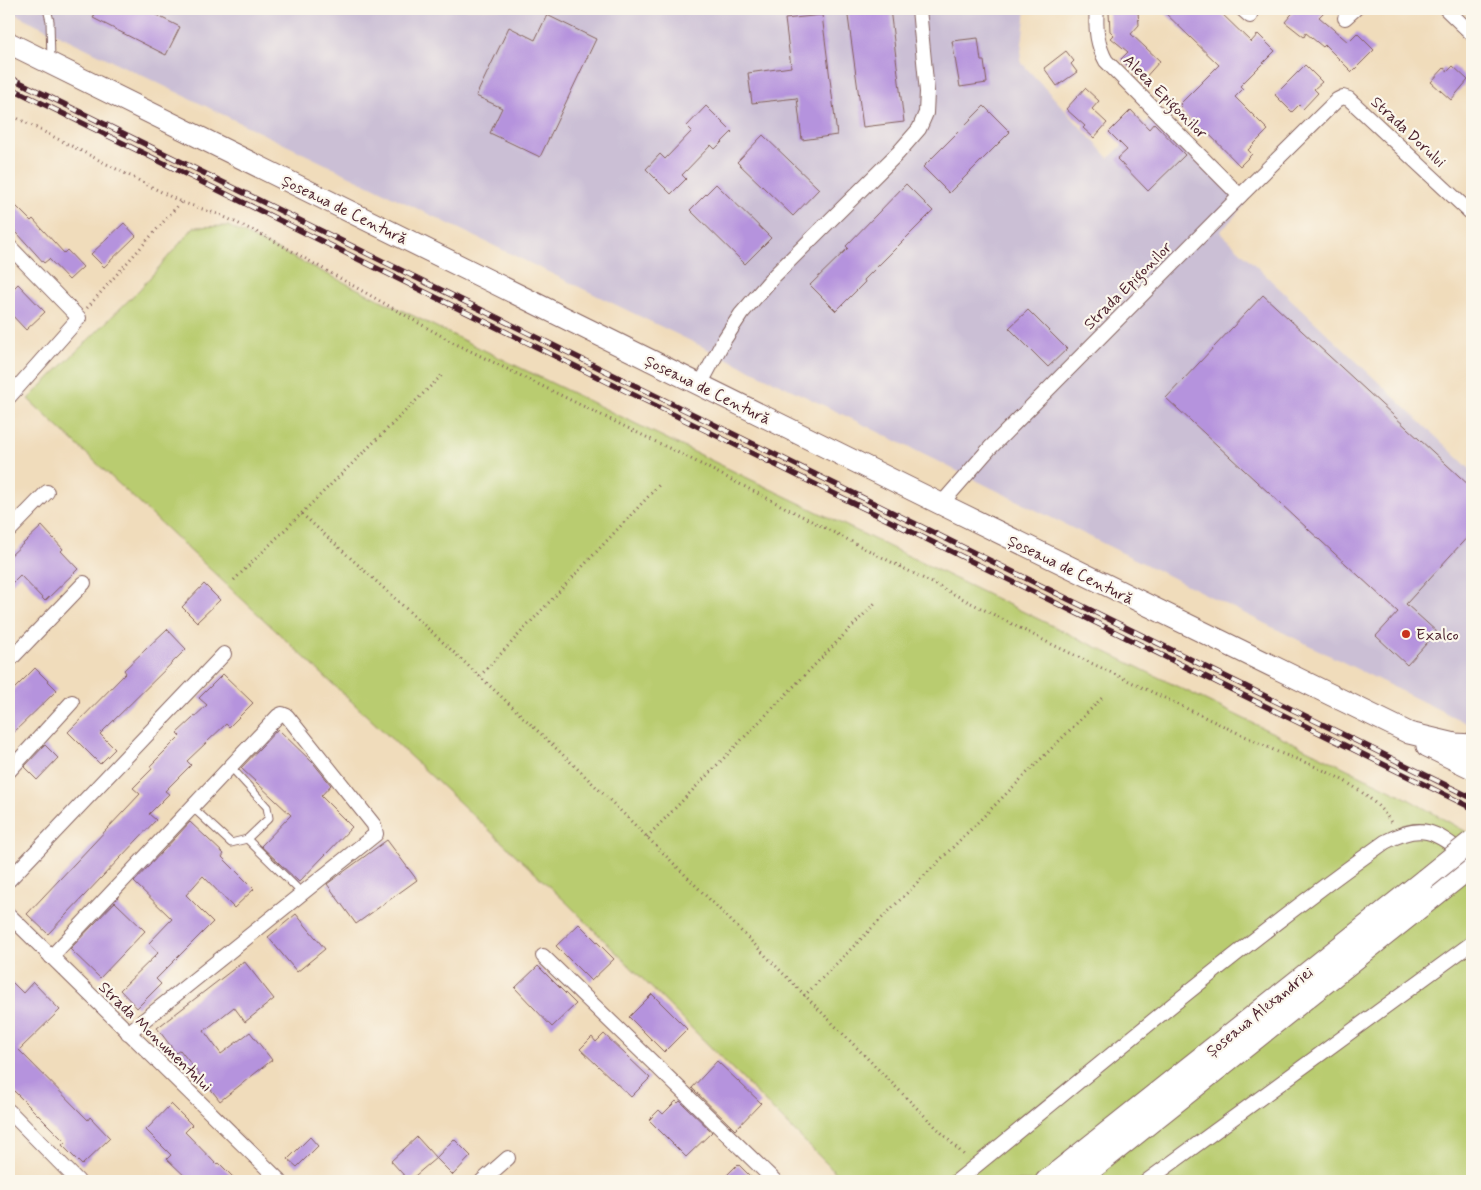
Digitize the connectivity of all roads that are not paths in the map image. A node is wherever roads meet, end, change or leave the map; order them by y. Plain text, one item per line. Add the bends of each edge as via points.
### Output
1 (47, 9) edge
2 (918, 9) edge
3 (1097, 9) edge
4 (1446, 9) edge
5 (1472, 34) edge
6 (9, 43) edge
7 (51, 64) junction
8 (1343, 97) joint
9 (1240, 196) junction
10 (1472, 214) edge
11 (9, 246) edge
12 (700, 385) junction
13 (9, 397) edge
14 (47, 492) dead end
15 (941, 504) junction
16 (9, 531) edge
17 (84, 583) dead end
18 (224, 654) dead end
19 (9, 660) edge
20 (72, 702) dead end
21 (1409, 733) junction
22 (1472, 745) edge
23 (230, 766) junction
24 (1472, 768) edge
25 (9, 771) edge
26 (192, 807) junction
27 (247, 839) junction
28 (1472, 841) edge
29 (1472, 861) edge
30 (1472, 866) edge
31 (9, 880) edge
32 (1431, 887) junction
33 (302, 893) junction
34 (9, 915) edge
35 (1472, 943) edge
36 (543, 956) dead end
37 (51, 957) junction
38 (128, 1033) junction
39 (9, 1111) edge
40 (508, 1158) dead end
41 (78, 1181) edge
42 (280, 1181) edge
43 (482, 1181) edge
44 (775, 1181) edge
45 (957, 1181) edge
46 (1046, 1181) edge
47 (1077, 1181) edge
48 (1147, 1181) edge

1 - 7 lane
2 - 12 street via 927,92 926,113 919,129 775,275 741,314
3 - 9 street, Aleea Epigonilor via 1096,33 1106,61
4 - 5 street
6 - 7 main road, Șoseaua de Centură
7 - 12 main road, Șoseaua de Centură
8 - 9 street, Strada Epigonilor
8 - 10 street, Strada Dorului via 1348,98
9 - 15 street, Strada Epigonilor via 990,448
11 - 13 street via 78,318
12 - 15 main road, Șoseaua de Centură
14 - 16 street
15 - 21 main road, Șoseaua de Centură
17 - 19 street
18 - 31 street
20 - 25 street
21 - 22 main road, Șoseaua de Centură
21 - 24 main road, Șoseaua de Centură via 1422,744
23 - 26 street
23 - 27 lane via 269,812 269,818
23 - 33 street via 278,716 287,716 374,826 376,834
26 - 27 lane via 231,842
26 - 37 street
27 - 33 lane
28 - 32 main road, Șoseaua Alexandriei, bridge
29 - 45 street via 1430,832 1411,831 1398,835 1229,960
30 - 32 main road, Șoseaua Alexandriei
32 - 46 main road, Șoseaua Alexandriei
32 - 47 main road, Șoseaua Alexandriei
33 - 38 street
34 - 37 street, Strada Monumentului
35 - 48 street
36 - 44 street
37 - 38 street, Strada Monumentului
38 - 42 street, Strada Monumentului
39 - 41 street
40 - 43 street

